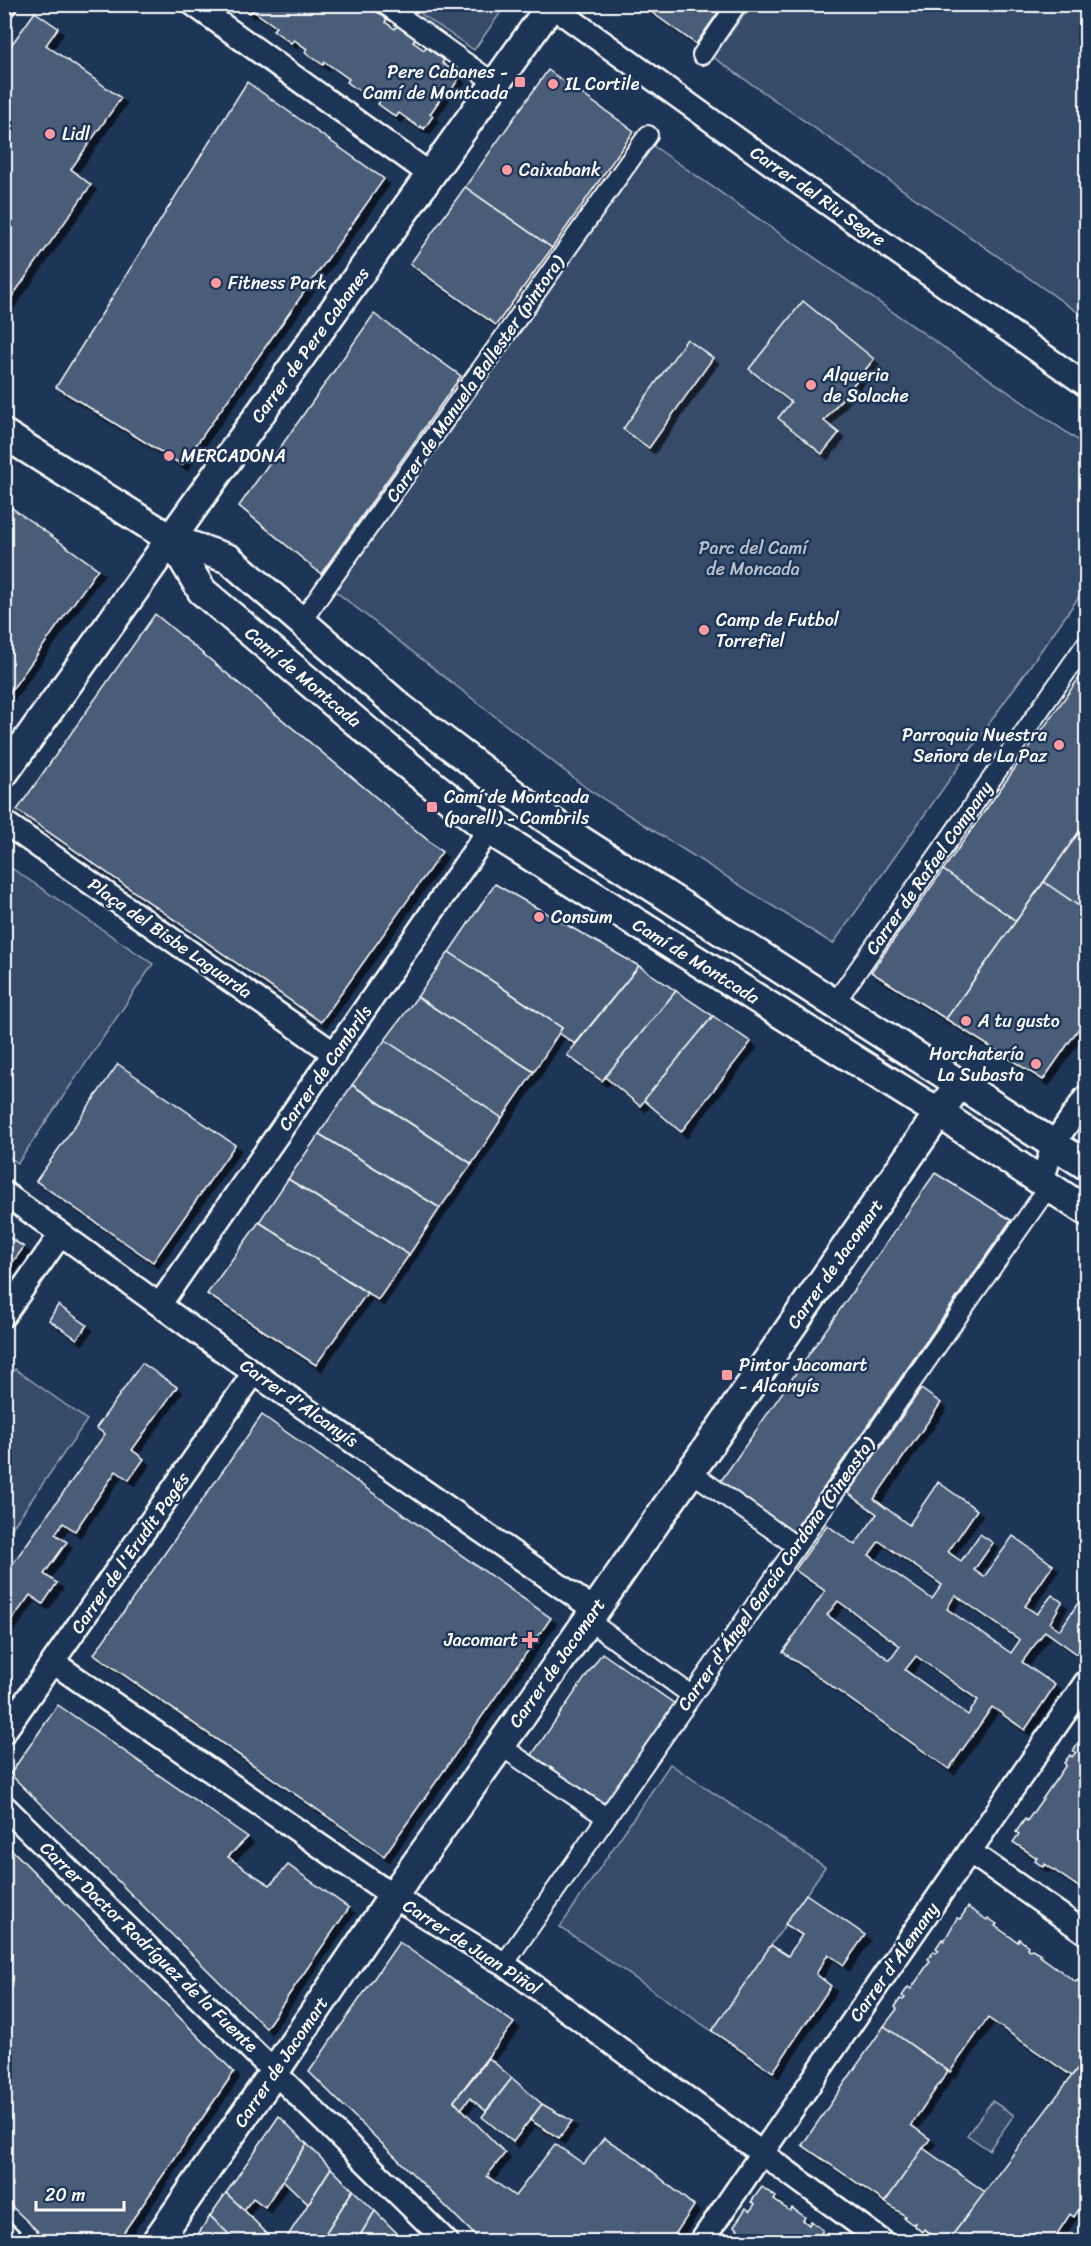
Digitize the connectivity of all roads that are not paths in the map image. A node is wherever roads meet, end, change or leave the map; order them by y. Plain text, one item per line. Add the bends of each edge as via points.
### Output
1 (193, 4) edge
2 (384, 4) edge
3 (737, 4) edge
4 (552, 5) edge
5 (702, 55) dead end
6 (496, 84) junction
7 (648, 135) dead end
8 (431, 175) junction
9 (1086, 385) edge
10 (4, 434) edge
11 (171, 539) junction
12 (302, 622) junction
13 (1086, 644) edge
14 (4, 773) edge
15 (4, 822) edge
16 (489, 830) junction
17 (834, 1004) junction
18 (335, 1054) junction
19 (959, 1084) junction
20 (1086, 1097) edge
21 (939, 1113) junction
22 (1054, 1143) junction
23 (1086, 1165) edge
24 (1045, 1183) junction
25 (4, 1193) edge
26 (1086, 1210) edge
27 (61, 1234) junction
28 (160, 1304) junction
29 (4, 1315) edge
30 (254, 1373) junction
31 (691, 1472) junction
32 (796, 1545) junction
33 (591, 1615) junction
34 (54, 1663) junction
35 (1086, 1682) edge
36 (691, 1695) junction
37 (4, 1732) edge
38 (499, 1745) junction
39 (4, 1806) edge
40 (606, 1816) junction
41 (970, 1852) junction
42 (393, 1896) junction
43 (1086, 1933) edge
44 (504, 1964) junction
45 (275, 2071) junction
46 (761, 2153) junction
47 (4, 2233) edge
48 (13, 2241) edge
49 (156, 2241) edge
50 (447, 2241) edge
51 (701, 2241) edge
52 (883, 2241) edge

1 - 8 street
2 - 6 street
3 - 5 street
4 - 6 street, Carrer de Pere Cabanes
4 - 9 street, Carrer del Riu Segre
6 - 8 street, Carrer de Pere Cabanes
7 - 12 street, Carrer de Manuela Ballester (pintora)
8 - 11 street, Carrer de Pere Cabanes
10 - 11 street, Camí de Montcada
11 - 12 street, Camí de Montcada via 229,559
11 - 14 street, Carrer de Pere Cabanes
11 - 16 street, Camí de Montcada via 202,591
12 - 17 street, Camí de Montcada via 401,708 544,817
13 - 17 street, Carrer de Rafael Company
15 - 18 street, Plaça del Bisbe Laguarda
16 - 18 street, Carrer de Cambrils
16 - 21 street, Camí de Montcada
17 - 19 street, Camí de Montcada
18 - 28 street, Carrer de Cambrils
19 - 21 street, Carrer de Jacomart
19 - 22 street, Camí de Montcada
20 - 22 street
21 - 24 street, Camí de Montcada
21 - 31 street, Carrer de Jacomart
22 - 23 street, Camí de Montcada
22 - 24 street
24 - 26 street, Camí de Montcada
24 - 32 street, Carrer d'Ángel García Cardona (Cineasta)
25 - 27 street, Carrer d'Alcanyís
27 - 28 street, Carrer d'Alcanyís
27 - 29 street
28 - 30 street, Carrer d'Alcanyís
30 - 33 street, Carrer d'Alcanyís
30 - 34 street, Carrer de l'Erudit Pagés
31 - 32 street
31 - 33 street, Carrer de Jacomart
32 - 36 street, Carrer d'Ángel García Cardona (Cineasta)
33 - 36 street, Carrer d'Alcanyís
33 - 38 street, Carrer de Jacomart
34 - 37 street, Carrer de l'Erudit Pagés
34 - 42 street, Carrer de Juan Piñol
35 - 41 street, Carrer d'Alemany
36 - 40 street, Carrer d'Ángel García Cardona (Cineasta)
38 - 40 street
38 - 42 street, Carrer de Jacomart
39 - 45 street, Carrer Doctor Rodríguez de la Fuente
40 - 44 street, Carrer d'Ángel García Cardona (Cineasta)
41 - 43 street
41 - 46 street, Carrer d'Alemany
42 - 44 street, Carrer de Juan Piñol
42 - 45 street, Carrer de Jacomart
44 - 46 street, Carrer de Juan Piñol
45 - 49 street, Carrer de Jacomart
45 - 50 street, Carrer Doctor Rodríguez de la Fuente
46 - 51 street, Carrer d'Alemany
46 - 52 street, Carrer de Juan Piñol
47 - 48 street

